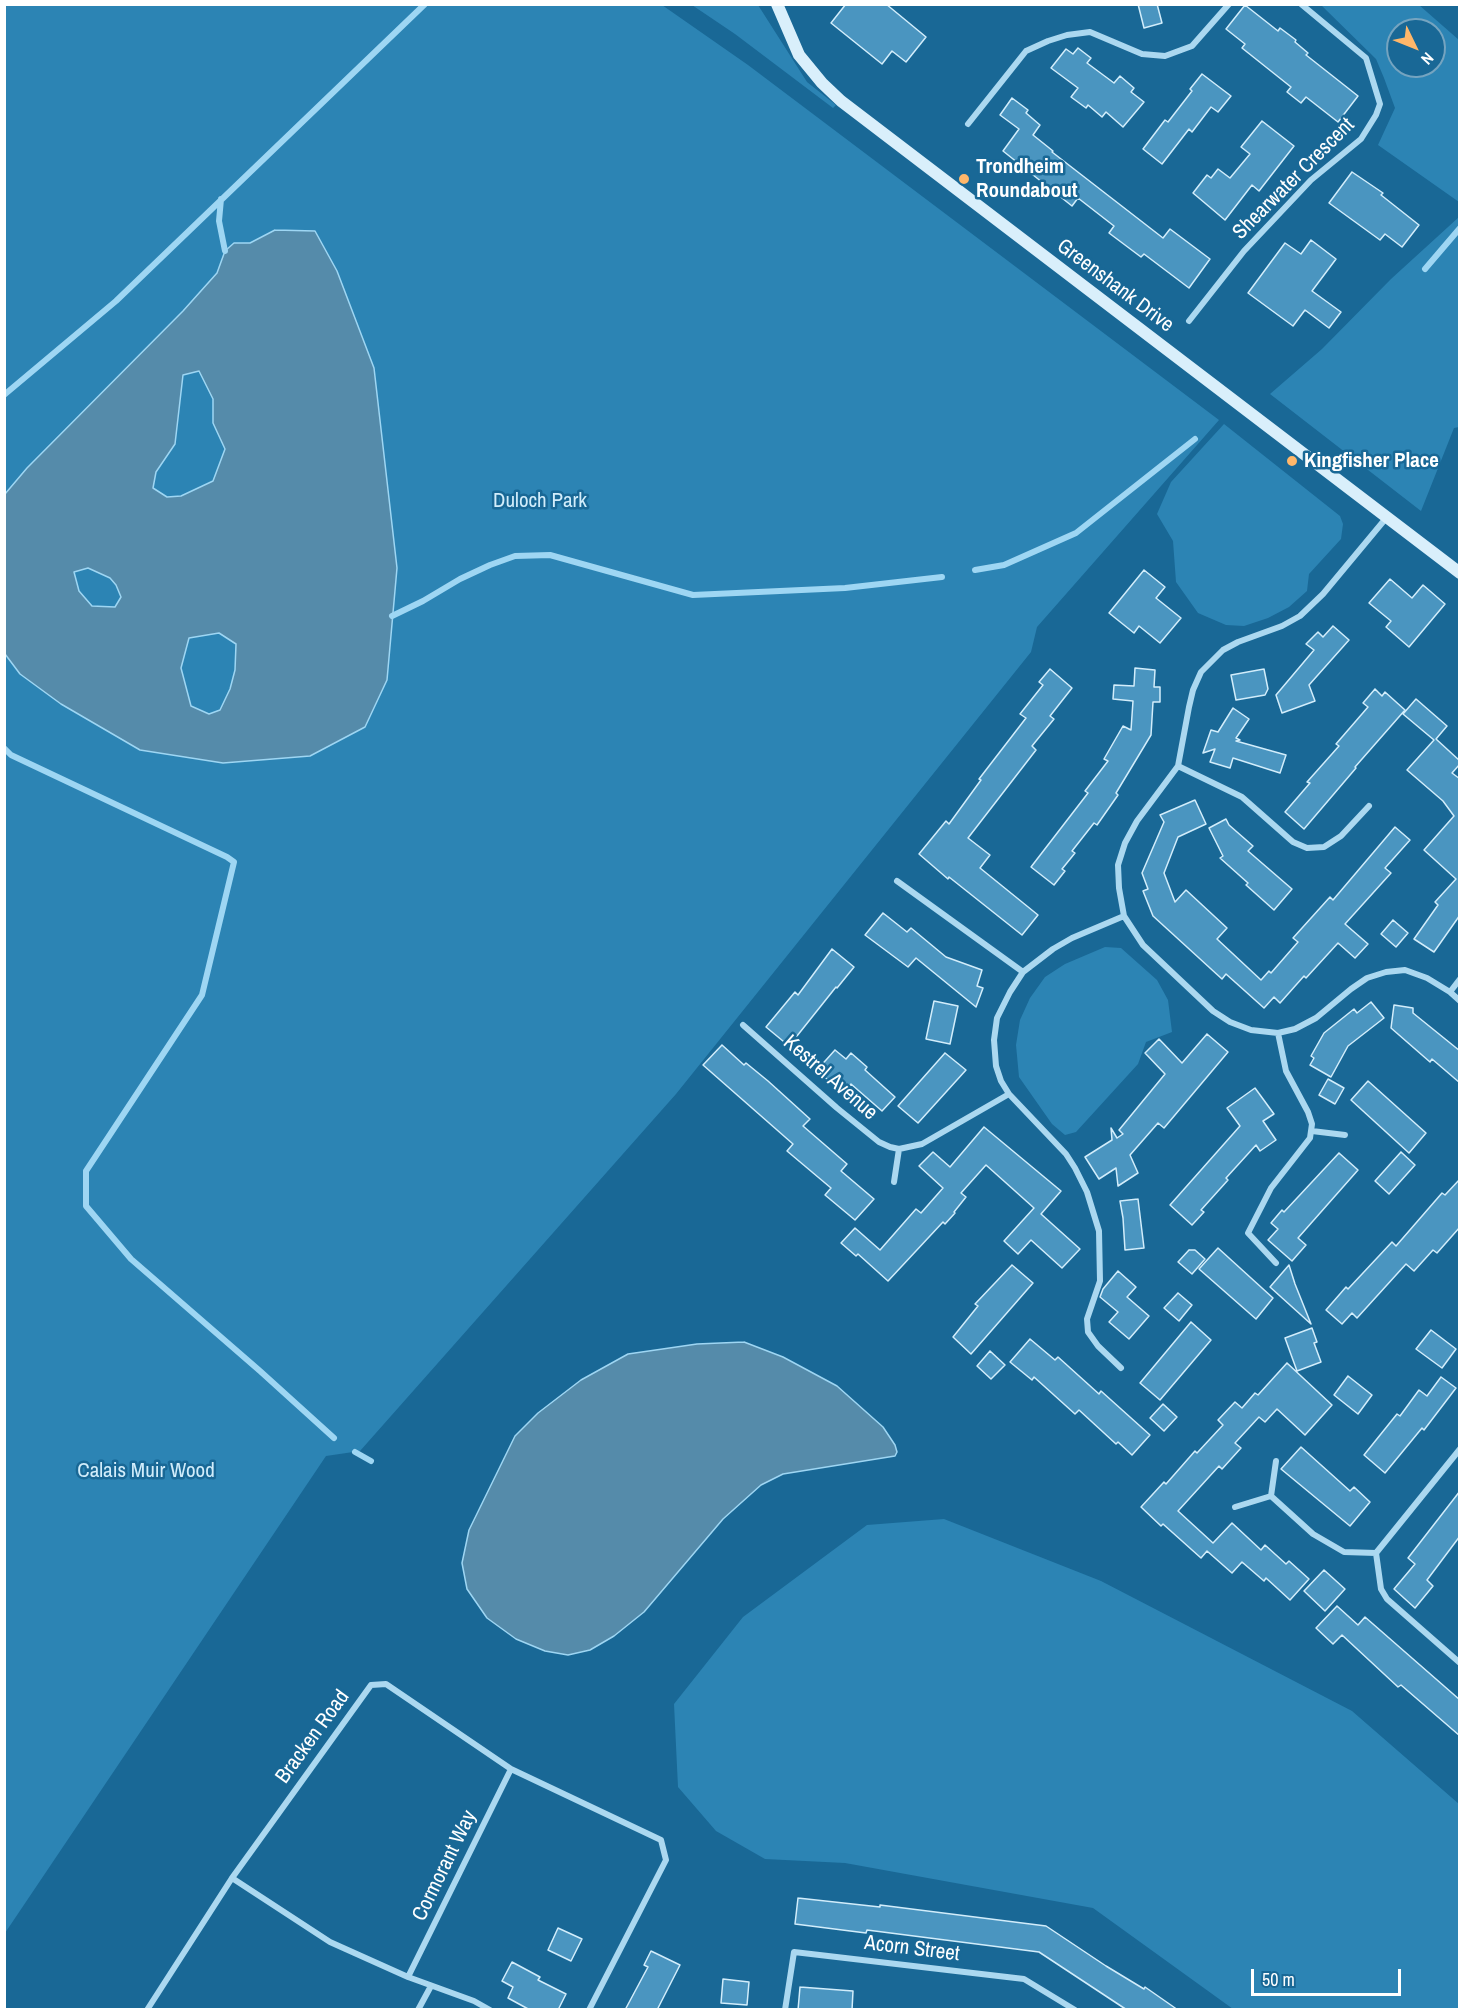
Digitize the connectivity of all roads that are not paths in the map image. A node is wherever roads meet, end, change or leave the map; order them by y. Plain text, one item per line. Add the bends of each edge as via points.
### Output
1 (777, 4) edge
2 (1229, 4) edge
3 (1302, 4) edge
4 (968, 124) dead end
5 (1189, 321) dead end
6 (1387, 517) junction
7 (1460, 573) edge
8 (1178, 766) junction
9 (1369, 806) dead end
10 (897, 881) dead end
11 (1124, 916) junction
12 (1023, 972) junction
13 (1460, 979) edge
14 (1450, 992) junction
15 (1460, 1001) edge
16 (744, 1024) dead end
17 (1278, 1033) junction
18 (1009, 1094) junction
19 (1312, 1131) junction
20 (1345, 1135) dead end
21 (899, 1149) junction
22 (894, 1182) dead end
23 (1276, 1263) dead end
24 (1121, 1368) dead end
25 (1460, 1449) edge
26 (1276, 1461) dead end
27 (1271, 1496) junction
28 (1235, 1507) dead end
29 (1376, 1552) junction
30 (1460, 1664) edge
31 (511, 1769) junction
32 (232, 1878) junction
33 (408, 1977) junction
34 (431, 1986) junction
35 (147, 2010) edge
36 (418, 2010) edge
37 (490, 2010) edge
38 (589, 2010) edge
39 (785, 2010) edge
40 (1075, 2010) edge

1 - 6 street, Greenshank Drive via 799,55 841,101
2 - 4 street via 1192,46 1165,56 1142,54 1090,32 1067,35 1026,51
3 - 5 street, Shearwater Crescent via 1366,58 1380,104 1361,139 1311,180 1244,251
6 - 7 street, Greenshank Drive
6 - 8 street via 1300,616 1238,642 1201,672 1191,698
8 - 9 street via 1242,797 1293,842 1307,848 1324,847 1341,836
8 - 11 street via 1125,843 1118,865
10 - 12 street
11 - 12 street via 1072,938
11 - 17 street via 1143,945 1213,1011 1251,1030
12 - 18 street via 998,1018 993,1040 996,1066
13 - 14 street
14 - 15 street
14 - 17 street via 1405,970 1386,972 1367,978 1316,1018
16 - 21 street, Kestrel Avenue via 845,1115 879,1142
17 - 19 street via 1286,1071 1308,1112
18 - 21 street via 922,1144
18 - 24 street via 1066,1154 1087,1192 1099,1231 1100,1281 1086,1319 1088,1332
19 - 20 street
19 - 23 street via 1264,1198 1248,1233
21 - 22 street
25 - 29 street
26 - 27 street
27 - 28 street
27 - 29 street via 1313,1534 1344,1552
29 - 30 street via 1387,1599
31 - 32 street, Bracken Road via 386,1684 371,1685
31 - 33 street, Cormorant Way
31 - 38 street, Bracken Road via 661,1840 666,1860
32 - 33 street via 330,1942
32 - 35 street
33 - 34 street
34 - 36 street
34 - 37 street
39 - 40 street, Acorn Street via 794,1952 1024,1979

